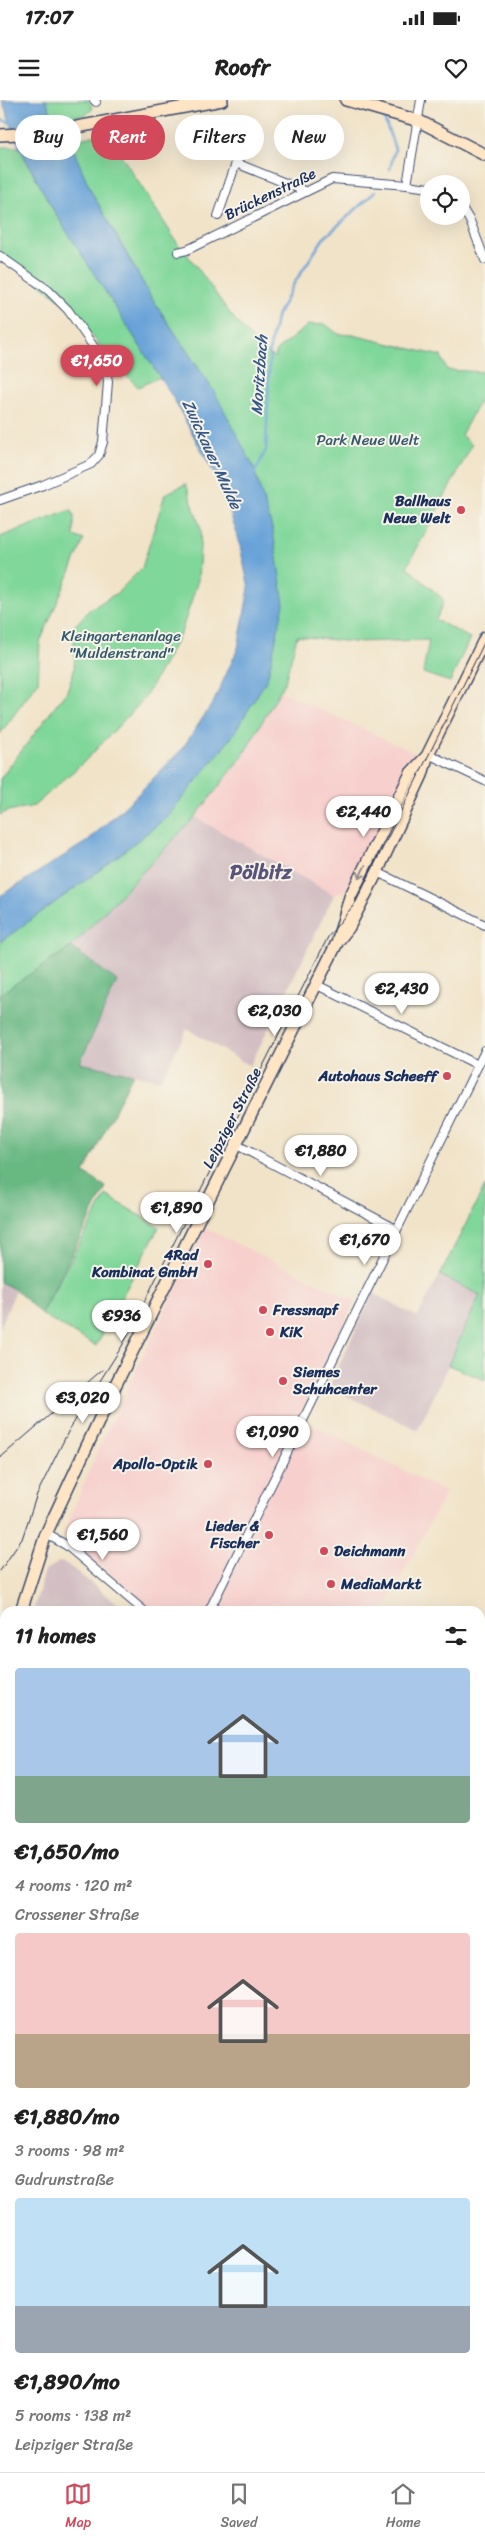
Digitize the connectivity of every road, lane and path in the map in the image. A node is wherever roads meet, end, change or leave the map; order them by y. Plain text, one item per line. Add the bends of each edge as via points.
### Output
1 (222, 100) edge
2 (346, 100) edge
3 (421, 100) edge
4 (419, 121) junction
5 (0, 135) edge
6 (485, 155) edge
7 (408, 185) junction
8 (420, 187) edge
9 (305, 191) junction
10 (218, 216) dead end
11 (470, 221) edge
12 (178, 252) dead end
13 (0, 256) edge
14 (485, 260) edge
15 (0, 500) edge
16 (485, 638) edge
17 (428, 754) junction
18 (485, 781) edge
19 (377, 872) junction
20 (485, 925) edge
21 (338, 941) junction
22 (317, 985) junction
23 (485, 1051) edge
24 (478, 1065) junction
25 (235, 1144) junction
26 (396, 1228) junction
27 (46, 1534) junction
28 (23, 1606) edge
29 (138, 1606) edge
30 (211, 1606) edge

1 - 5 street via 39,133
2 - 4 street
3 - 4 street
4 - 6 street
4 - 7 street
7 - 8 street, Brückenstraße
7 - 9 street, Brückenstraße via 339,178
9 - 10 street via 236,163
9 - 12 street, Brückenstraße
11 - 14 street
13 - 15 street via 48,290 68,310 105,363 108,382 103,442 99,455 91,464
16 - 17 street, Leipziger Straße
17 - 18 street
17 - 19 street, Leipziger Straße via 422,775
17 -> 21 street, Leipziger Straße via 411,773 350,897
19 - 20 street
19 - 21 street, Leipziger Straße via 349,927
21 - 22 street, Leipziger Straße
22 - 24 street
22 - 25 street, Leipziger Straße
23 - 24 street
24 - 26 street
25 - 26 street
25 - 27 street, Leipziger Straße
26 - 30 street
27 - 28 street, Leipziger Straße
27 - 29 street via 66,1545

